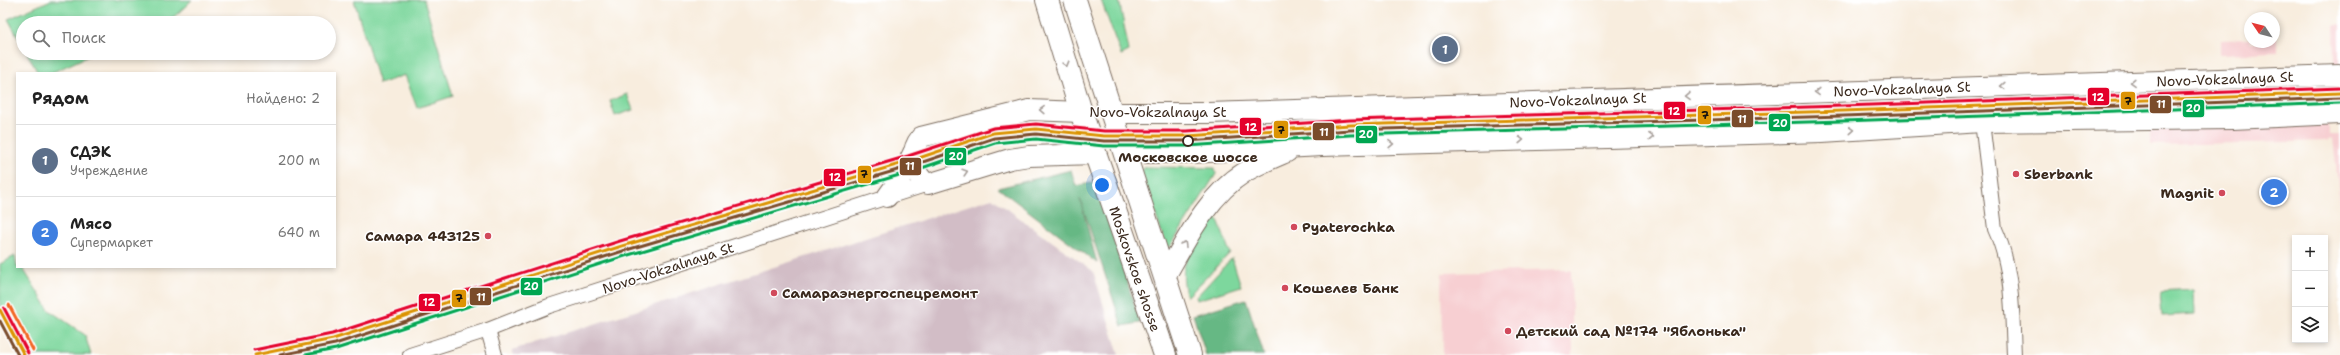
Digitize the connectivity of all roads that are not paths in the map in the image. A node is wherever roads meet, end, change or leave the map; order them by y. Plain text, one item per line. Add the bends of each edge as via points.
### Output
1 (1047, 0) edge
2 (1062, 0) edge
3 (1075, 0) edge
4 (2340, 74) edge
5 (1096, 112) junction
6 (2340, 114) edge
7 (1982, 122) junction
8 (1296, 148) junction
9 (913, 153) junction
10 (1110, 153) junction
11 (928, 184) junction
12 (888, 197) junction
13 (1161, 284) junction
14 (488, 330) junction
15 (410, 355) edge
16 (495, 355) edge
17 (1164, 355) edge
18 (1177, 355) edge
19 (1190, 355) edge
20 (2014, 355) edge

1 -> 5 main road, Moskovskoe shosse
2 - 5 main road, Moskovskoe shosse
3 - 5 main road, Moskovskoe shosse
4 -> 5 main road, Novo-Vokzalnaya St via 1208,114
5 -> 9 main road, Novo-Vokzalnaya St via 1029,110 975,122 921,137
5 - 10 main road, Moskovskoe shosse
6 - 7 main road, Novo-Vokzalnaya St via 2232,119
8 -> 7 main road, Novo-Vokzalnaya St via 1822,132
7 - 20 street via 1995,229 2001,243 2011,288
8 - 10 main road, Novo-Vokzalnaya St via 1190,153
13 -> 8 main road via 1188,236 1224,189 1245,172
9 - 11 main road via 916,172
9 - 12 main road, Novo-Vokzalnaya St
11 -> 10 main road, Novo-Vokzalnaya St via 1010,159
10 - 13 main road, Moskovskoe shosse
10 - 17 main road, Moskovskoe shosse
11 - 12 street, Novo-Vokzalnaya St
12 - 14 street, Novo-Vokzalnaya St via 549,306
13 - 18 main road, Moskovskoe shosse
13 - 19 main road, Moskovskoe shosse
14 - 15 street, Novo-Vokzalnaya St
14 - 16 street

